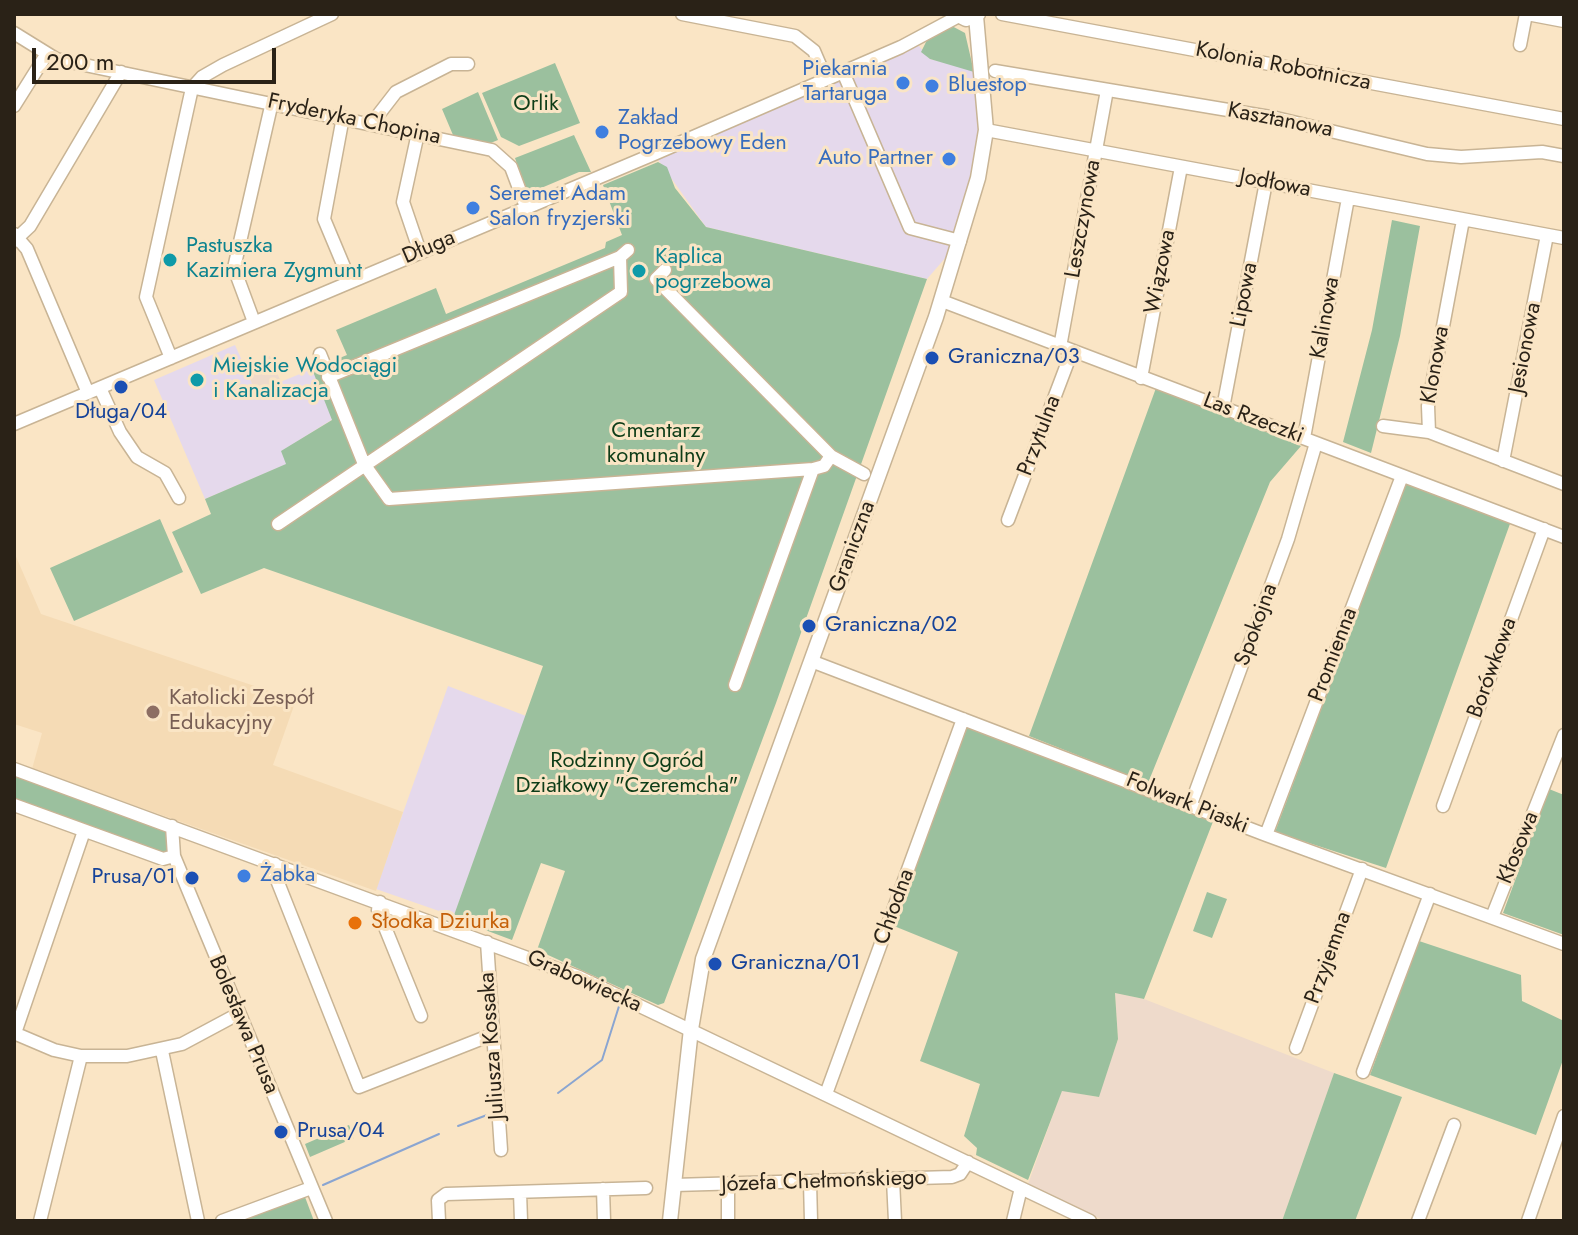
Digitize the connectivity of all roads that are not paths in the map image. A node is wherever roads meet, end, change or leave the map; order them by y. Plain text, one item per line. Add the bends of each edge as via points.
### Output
1 (332, 14) edge
2 (682, 14) edge
3 (942, 14) edge
4 (1002, 14) edge
5 (1527, 14) edge
6 (967, 16) edge
7 (1564, 21) edge
8 (14, 33) edge
9 (913, 39) junction
10 (1520, 45) dead end
11 (46, 55) junction
12 (468, 64) dead end
13 (995, 71) dead end
14 (121, 72) junction
15 (843, 72) junction
16 (826, 79) junction
17 (192, 88) junction
18 (1107, 90) junction
19 (272, 102) junction
20 (14, 106) edge
21 (343, 117) junction
22 (1564, 119) edge
23 (372, 123) junction
24 (986, 130) junction
25 (418, 133) junction
26 (1096, 150) junction
27 (1564, 156) edge
28 (1181, 167) junction
29 (1266, 182) junction
30 (1348, 198) junction
31 (526, 207) junction
32 (1463, 220) junction
33 (1547, 235) junction
34 (15, 237) edge
35 (1564, 238) edge
36 (960, 241) junction
37 (420, 252) junction
38 (665, 270) dead end
39 (350, 281) junction
40 (942, 301) junction
41 (254, 322) junction
42 (1066, 349) junction
43 (320, 354) dead end
44 (171, 358) junction
45 (328, 377) junction
46 (1141, 378) junction
47 (94, 390) junction
48 (1223, 408) junction
49 (14, 424) edge
50 (1383, 426) dead end
51 (1429, 432) junction
52 (1310, 441) junction
53 (831, 456) junction
54 (1503, 461) junction
55 (364, 464) junction
56 (813, 469) junction
57 (864, 474) dead end
58 (1402, 476) junction
59 (1564, 484) edge
60 (179, 498) dead end
61 (1008, 520) dead end
62 (278, 524) dead end
63 (1544, 529) junction
64 (1564, 537) edge
65 (811, 661) junction
66 (735, 685) dead end
67 (963, 719) junction
68 (1564, 735) edge
69 (14, 769) edge
70 (1191, 804) junction
71 (14, 805) edge
72 (1443, 806) dead end
73 (172, 826) junction
74 (84, 831) junction
75 (1266, 835) junction
76 (174, 856) junction
77 (275, 864) junction
78 (1362, 869) junction
79 (1430, 894) junction
80 (380, 902) junction
81 (1492, 917) junction
82 (487, 942) junction
83 (1564, 944) edge
84 (238, 1014) junction
85 (421, 1016) dead end
86 (691, 1029) junction
87 (14, 1033) edge
88 (491, 1035) junction
89 (1296, 1048) dead end
90 (162, 1051) junction
91 (81, 1056) junction
92 (1363, 1072) dead end
93 (826, 1094) junction
94 (1564, 1116) edge
95 (1454, 1125) dead end
96 (501, 1150) dead end
97 (968, 1162) junction
98 (893, 1180) junction
99 (810, 1182) junction
100 (674, 1185) junction
101 (728, 1185) junction
102 (311, 1188) junction
103 (646, 1188) dead end
104 (1021, 1188) junction
105 (603, 1189) junction
106 (520, 1192) junction
107 (1074, 1217) edge
108 (40, 1221) edge
109 (198, 1221) edge
110 (222, 1221) edge
111 (326, 1221) edge
112 (439, 1221) edge
113 (521, 1221) edge
114 (604, 1221) edge
115 (670, 1221) edge
116 (728, 1221) edge
117 (811, 1221) edge
118 (895, 1221) edge
119 (1013, 1221) edge
120 (1090, 1221) edge
121 (1418, 1221) edge
122 (1528, 1221) edge

1 - 17 street via 223,65
2 - 16 street via 795,36 814,51
3 - 9 street, Długa
4 - 22 street, Kolonia Robotnicza
5 - 7 street
5 - 10 street
6 - 9 street, Długa
6 - 24 main road, Graniczna
8 - 11 street, Fryderyka Chopina
9 - 15 street, Długa
11 - 14 street, Fryderyka Chopina
11 - 20 street
12 - 23 street via 451,64 396,92
13 - 18 street, Kasztanowa
14 - 17 street, Fryderyka Chopina
14 - 34 street via 30,226
15 - 16 street, Długa
15 - 36 street via 910,228
16 - 31 street, Długa
17 - 19 street, Fryderyka Chopina
17 - 44 street via 146,297
18 - 26 street, Leszczynowa
18 - 27 street, Kasztanowa via 1276,118 1427,154
19 - 21 street, Fryderyka Chopina
19 - 41 street via 234,268
21 - 23 street, Fryderyka Chopina
21 - 39 street via 324,219
23 - 25 street, Fryderyka Chopina
24 - 26 street, Jodłowa
24 - 36 main road, Graniczna
25 - 31 street, Fryderyka Chopina via 500,154 511,167
25 - 37 street via 403,202
26 - 28 street, Jodłowa
26 - 42 street, Leszczynowa
28 - 29 street, Jodłowa
28 - 46 street, Wiązowa
29 - 30 street, Jodłowa
29 - 48 street, Lipowa
30 - 32 street, Jodłowa
30 - 52 street, Kalinowa
31 - 37 street, Długa
32 - 33 street, Jodłowa
32 - 51 street, Klonowa via 1428,406
33 - 35 street, Jodłowa
33 - 54 street, Jesionowa
34 - 47 street via 27,249
36 - 40 main road, Graniczna
37 - 39 street, Długa
38 - 53 street via 656,279
39 - 41 street, Długa
40 - 42 street, Las Rzeczki
40 - 65 main road, Graniczna
41 - 44 street, Długa
42 - 46 street, Las Rzeczki
42 - 61 street, Przytulna
43 - 45 street
44 - 47 street, Długa
45 - 55 street
45 - 55 street via 624,254 621,292
46 - 48 street, Las Rzeczki
47 - 49 street, Długa
47 - 60 street via 137,457 165,473
48 - 52 street, Las Rzeczki
50 - 51 street
51 - 54 street, Klonowa
52 - 58 street, Las Rzeczki
52 - 70 street, Spokojna via 1288,539
53 - 56 street via 824,466
53 - 57 street
54 - 59 street, Klonowa
55 - 56 street via 389,499 401,500
55 - 62 street
56 - 66 street
58 - 63 street, Las Rzeczki
58 - 75 street, Promienna
63 - 64 street, Las Rzeczki
63 - 72 street, Borówkowa
65 - 67 street, Folwark Piaski
65 - 86 main road, Graniczna via 703,959
67 - 70 street, Folwark Piaski
67 - 93 street, Chłodna
68 - 81 street, Kłosowa
69 - 73 street, Grabowiecka
70 - 75 street, Folwark Piaski
71 - 74 street
73 - 76 street, Bolesława Prusa
73 - 77 street, Grabowiecka
74 - 76 street via 163,859
74 - 87 street
75 - 78 street, Folwark Piaski
76 - 84 street, Bolesława Prusa
77 - 80 street, Grabowiecka
77 - 88 street via 359,1087
78 - 79 street, Folwark Piaski
78 - 89 street, Przyjemna
79 - 81 street, Folwark Piaski
79 - 92 street
80 - 82 street, Grabowiecka
80 - 85 street via 378,910
81 - 83 street, Folwark Piaski
82 - 86 street, Grabowiecka
82 - 88 street, Juliusza Kossaka
84 - 90 street
84 - 102 street, Bolesława Prusa
86 - 93 street, Grabowiecka
86 - 100 main road, Graniczna
87 - 91 street
88 - 96 street, Juliusza Kossaka
90 - 91 street
90 - 109 street
91 - 108 street
93 - 97 street, Grabowiecka
94 - 122 street
95 - 121 street
97 - 98 street, Józefa Chełmońskiego via 952,1177
97 - 104 street, Grabowiecka
98 - 99 street, Józefa Chełmońskiego
98 - 118 street
99 - 101 street, Józefa Chełmońskiego
99 - 117 street
100 - 101 street, Józefa Chełmońskiego
100 - 115 main road, Graniczna
101 - 116 street
102 - 110 street
102 - 111 street, Bolesława Prusa
103 - 105 street
104 - 107 street, Grabowiecka
104 - 119 street
105 - 106 street
105 - 114 street
106 - 112 street via 446,1194 438,1200
106 - 113 street
107 - 120 street, Grabowiecka

